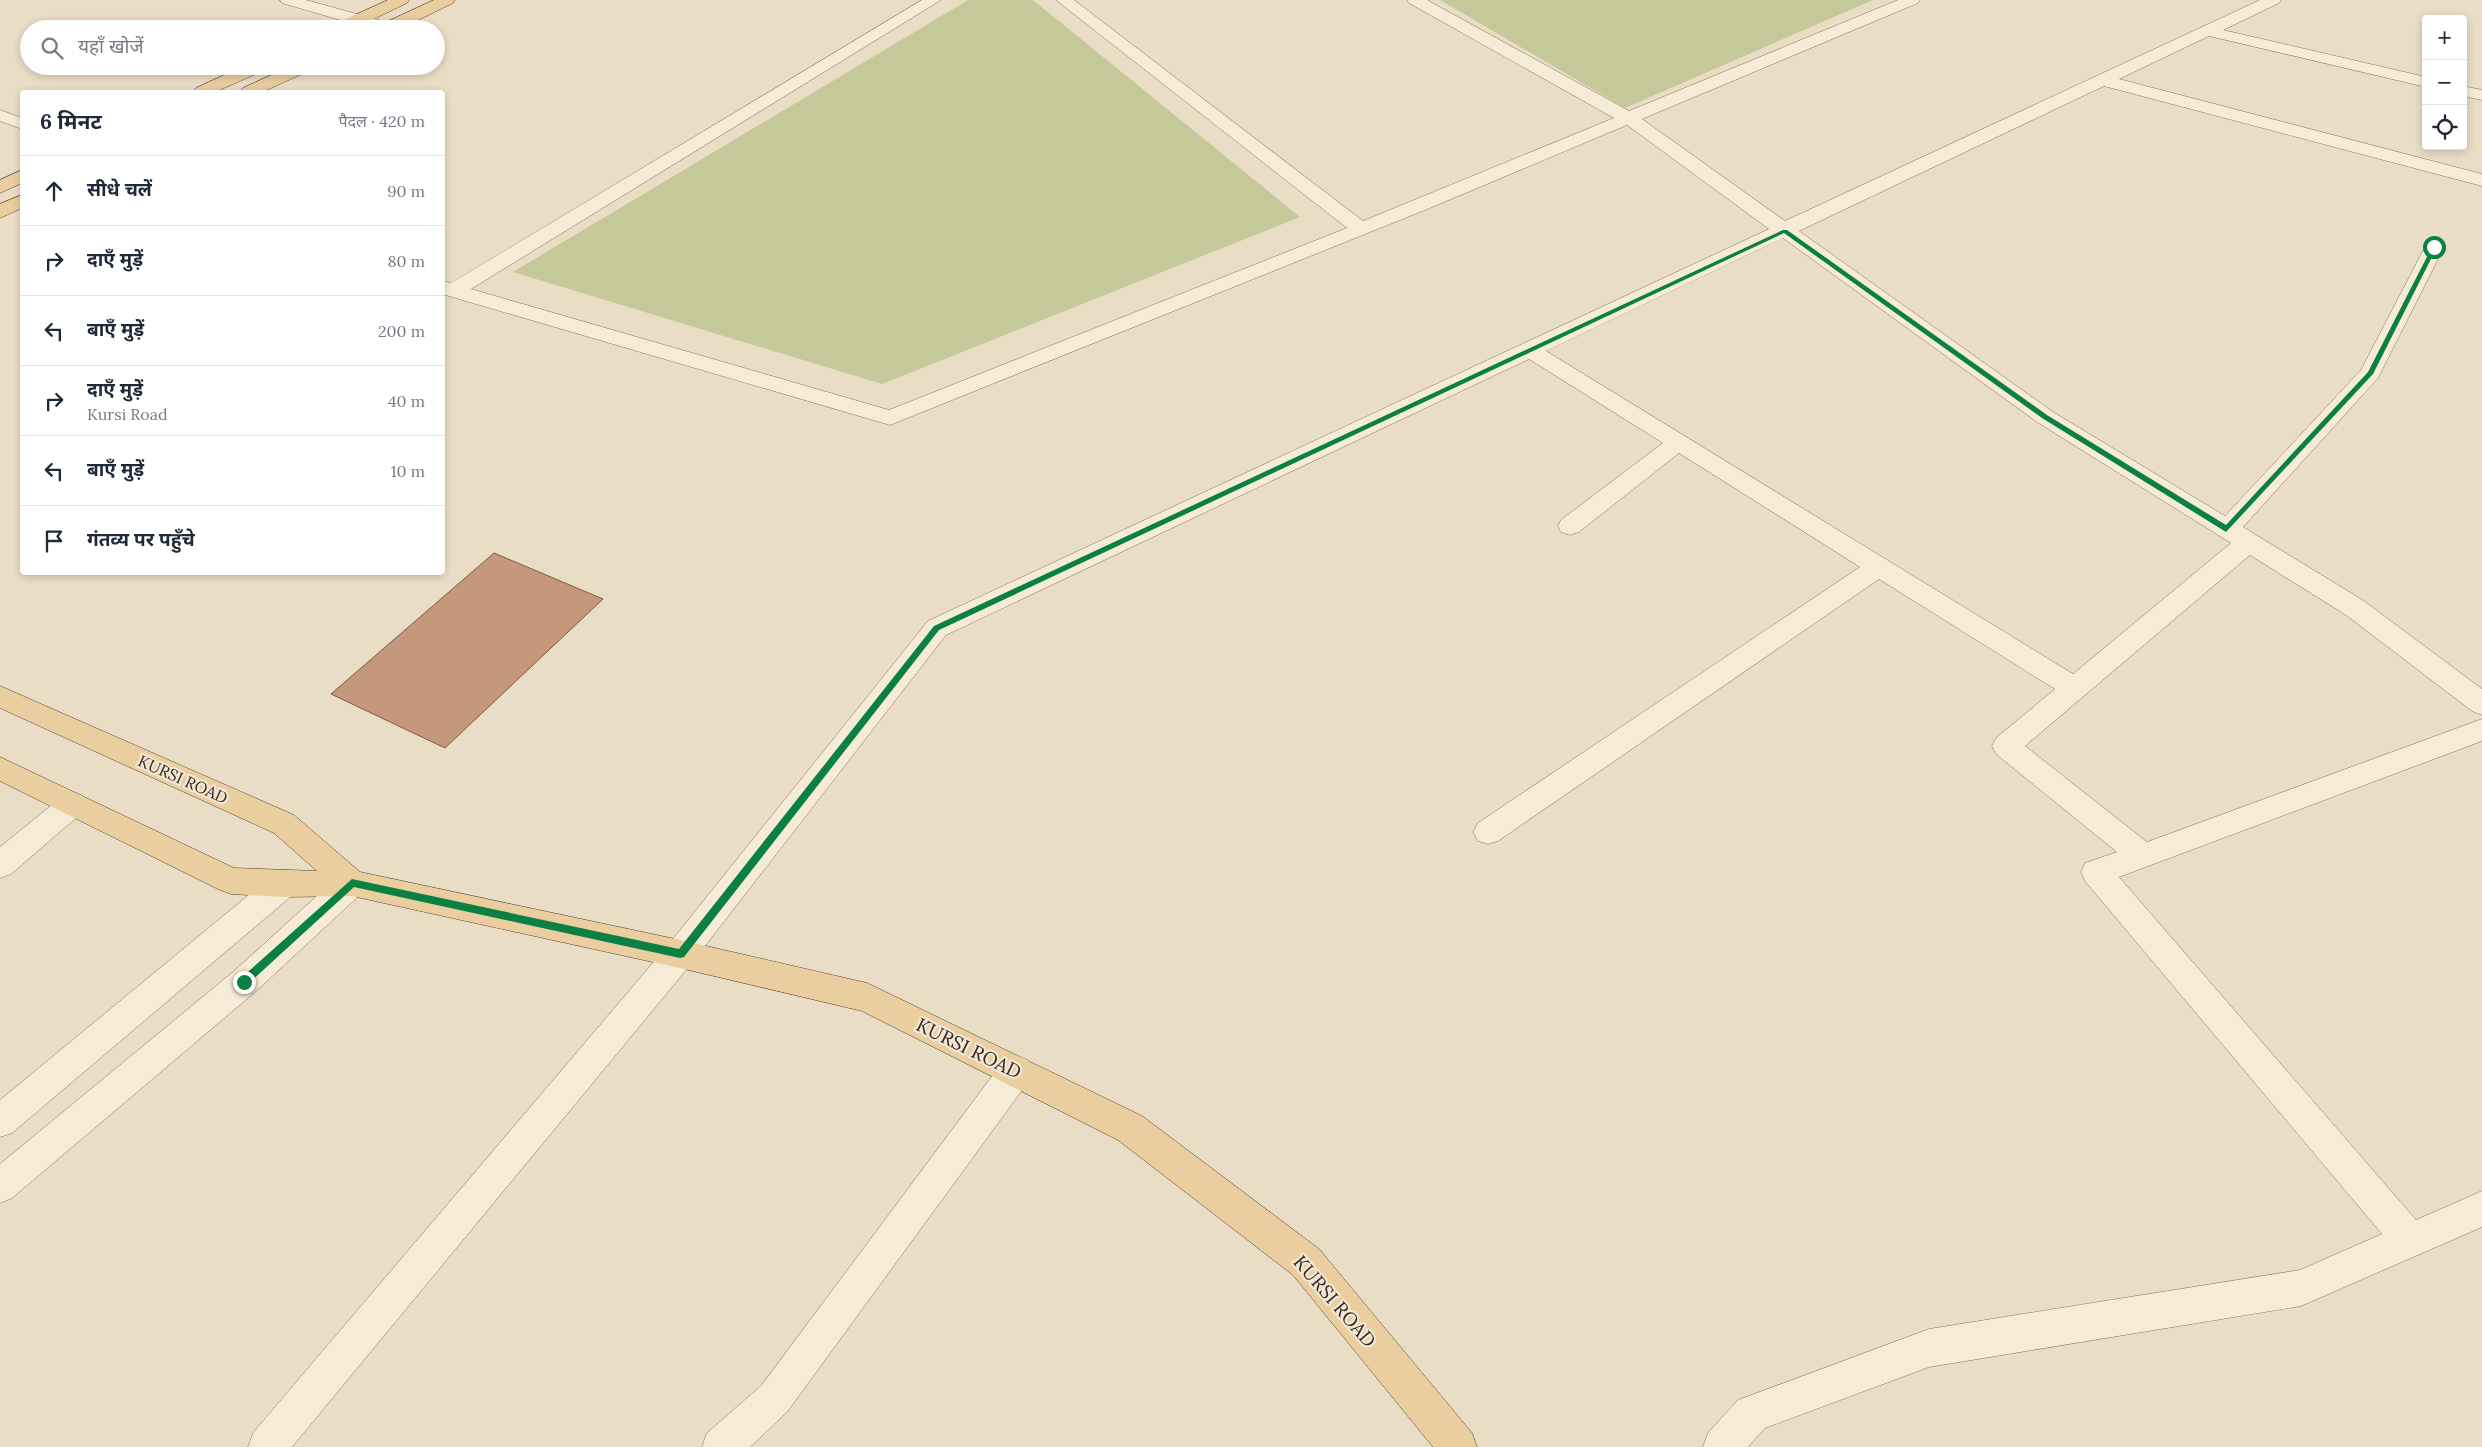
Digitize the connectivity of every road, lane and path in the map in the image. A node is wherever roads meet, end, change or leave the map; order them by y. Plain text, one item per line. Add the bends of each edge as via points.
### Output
1 (288, 0) edge
2 (401, 0) edge
3 (447, 0) edge
4 (933, 0) edge
5 (1064, 0) edge
6 (1415, 0) edge
7 (1912, 0) edge
8 (2273, 0) edge
9 (358, 20) joint
10 (403, 20) edge
11 (2207, 31) junction
12 (239, 75) edge
13 (286, 75) edge
14 (2102, 80) junction
15 (2422, 81) edge
16 (206, 90) edge
17 (253, 90) edge
18 (2467, 92) edge
19 (2482, 95) edge
20 (0, 115) edge
21 (1628, 118) junction
22 (20, 123) edge
23 (20, 177) edge
24 (2482, 180) edge
25 (0, 187) edge
26 (20, 203) edge
27 (0, 212) edge
28 (1361, 229) junction
29 (1785, 231) junction
30 (2434, 247) dead end
31 (448, 288) edge
32 (1530, 350) junction
33 (1679, 442) junction
34 (1570, 526) dead end
35 (2238, 536) junction
36 (1879, 567) junction
37 (2074, 688) junction
38 (0, 696) edge
39 (2482, 704) edge
40 (2482, 730) edge
41 (0, 768) edge
42 (73, 804) junction
43 (1488, 832) dead end
44 (2143, 856) junction
45 (0, 865) edge
46 (352, 883) junction
47 (284, 884) junction
48 (680, 954) junction
49 (1016, 1071) junction
50 (0, 1121) edge
51 (0, 1186) edge
52 (2482, 1209) edge
53 (2411, 1241) junction
54 (271, 1446) edge
55 (721, 1447) edge
56 (1458, 1447) edge
57 (1722, 1447) edge

1 - 9 street
2 - 9 main road
3 - 10 main road
4 - 31 street
5 - 28 street
6 - 21 street
7 - 21 street
8 - 11 street
11 - 14 street
11 - 15 street
12 - 16 main road
13 - 17 main road
14 - 24 street
14 - 29 street
18 - 19 street
20 - 22 street
21 - 28 street
21 - 29 street
23 - 25 main road
26 - 27 main road
28 - 31 street via 890,418
29 - 32 street
29 - 35 street via 2045,417
30 - 35 street via 2370,373
32 - 33 street
32 - 48 street via 936,628
33 - 34 street
33 - 36 street
35 - 37 street
35 - 39 street via 2355,608
36 - 37 street
36 - 43 street
37 - 44 street via 2006,746
38 - 46 main road, KURSI ROAD via 284,824
40 - 44 street
41 - 42 main road, KURSI ROAD
42 - 45 street
42 - 47 main road, KURSI ROAD via 231,882
44 - 53 street via 2096,872
46 - 47 main road, KURSI ROAD
46 - 48 main road, KURSI ROAD
46 - 51 street via 244,982
47 - 50 street
48 - 49 main road, KURSI ROAD via 867,998
48 - 54 street
49 - 55 street via 774,1399
49 - 56 main road, KURSI ROAD via 1130,1128 1306,1262
52 - 53 street
53 - 57 street via 2301,1288 1929,1348 1752,1414

